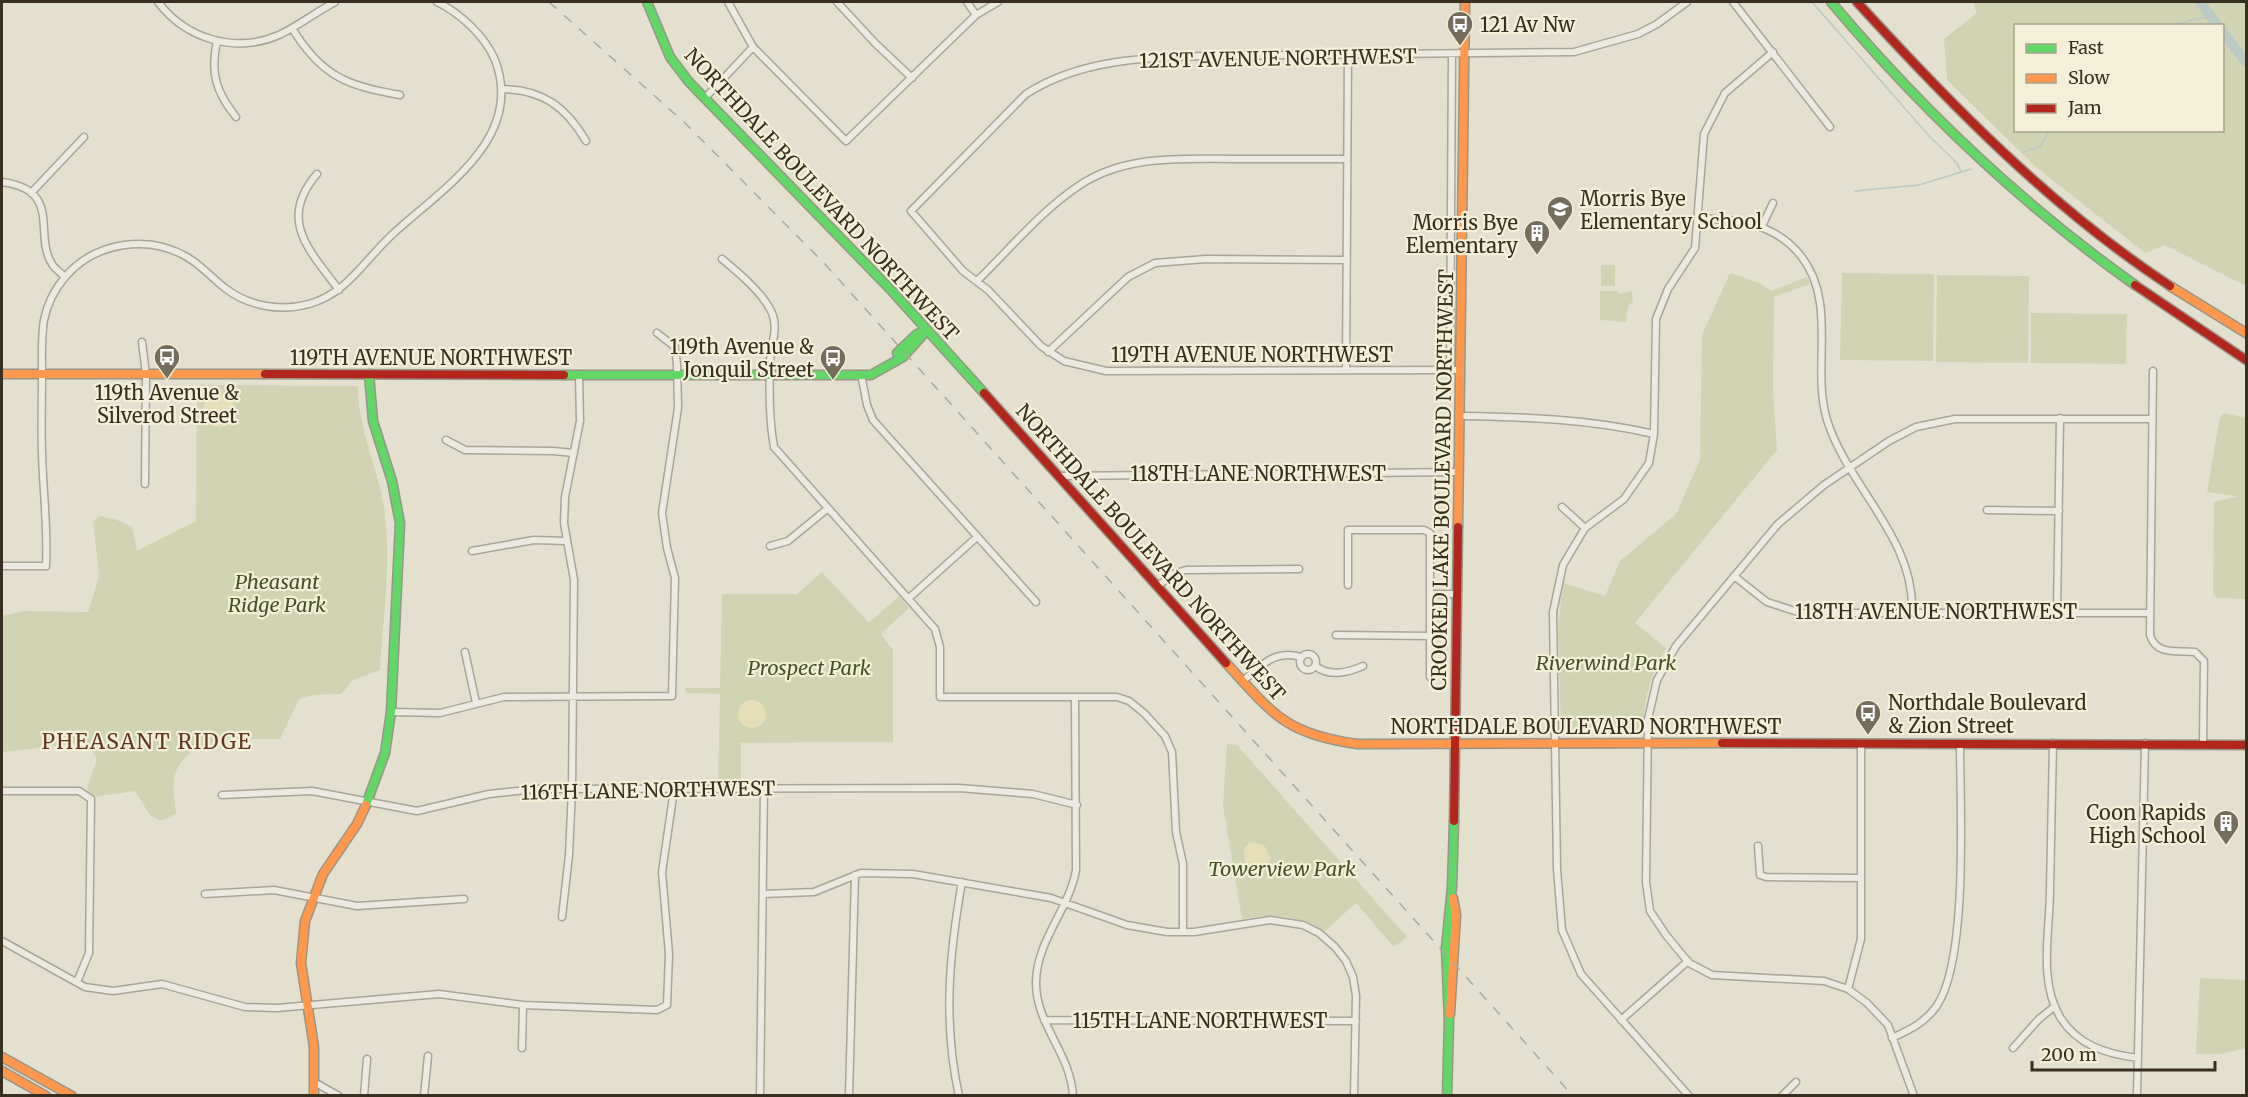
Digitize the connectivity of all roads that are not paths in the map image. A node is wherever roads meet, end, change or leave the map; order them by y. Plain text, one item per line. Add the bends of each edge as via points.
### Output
1 (158, 2) edge
2 (335, 2) edge
3 (437, 2) edge
4 (647, 2) edge
5 (728, 2) edge
6 (837, 2) edge
7 (967, 2) edge
8 (998, 2) edge
9 (1465, 2) edge
10 (1687, 2) edge
11 (1732, 2) edge
12 (1831, 2) edge
13 (1857, 2) edge
14 (976, 15) junction
15 (292, 28) junction
16 (217, 41) junction
17 (753, 47) junction
18 (1773, 52) junction
19 (1452, 55) junction
20 (1464, 55) junction
21 (1348, 56) junction
22 (912, 78) junction
23 (502, 89) junction
24 (400, 95) dead end
25 (705, 98) junction
26 (236, 117) dead end
27 (1830, 127) dead end
28 (84, 137) dead end
29 (585, 141) dead end
30 (1347, 159) junction
31 (317, 174) dead end
32 (2, 182) edge
33 (31, 193) junction
34 (1773, 203) dead end
35 (911, 211) joint
36 (1699, 218) junction
37 (1762, 226) junction
38 (722, 259) dead end
39 (1345, 260) junction
40 (65, 277) junction
41 (977, 281) junction
42 (339, 290) junction
43 (927, 330) junction
44 (657, 333) dead end
45 (2247, 333) edge
46 (142, 342) dead end
47 (1048, 351) junction
48 (2247, 360) edge
49 (1346, 370) junction
50 (1450, 370) junction
51 (1461, 370) junction
52 (2153, 371) dead end
53 (42, 373) junction
54 (2, 374) edge
55 (146, 374) junction
56 (369, 374) junction
57 (579, 374) junction
58 (678, 374) junction
59 (770, 374) junction
60 (861, 374) junction
61 (1460, 416) junction
62 (2060, 418) junction
63 (2151, 418) junction
64 (1654, 434) junction
65 (446, 440) dead end
66 (574, 453) junction
67 (1851, 467) junction
68 (1459, 472) junction
69 (1058, 476) junction
70 (145, 484) dead end
71 (1562, 507) dead end
72 (827, 509) junction
73 (1987, 510) dead end
74 (2060, 511) junction
75 (1585, 528) junction
76 (977, 537) junction
77 (567, 541) junction
78 (770, 546) dead end
79 (472, 551) dead end
80 (2, 566) edge
81 (1299, 569) dead end
82 (1734, 576) junction
83 (1348, 585) dead end
84 (1158, 586) junction
85 (1430, 594) junction
86 (1457, 594) junction
87 (909, 598) junction
88 (1036, 602) dead end
89 (1912, 612) junction
90 (2057, 612) junction
91 (2149, 613) junction
92 (1336, 635) dead end
93 (1431, 636) junction
94 (465, 652) dead end
95 (1301, 657) junction
96 (1315, 666) junction
97 (1363, 666) dead end
98 (1430, 677) dead end
99 (1243, 681) junction
100 (1075, 696) junction
101 (573, 697) junction
102 (476, 703) junction
103 (391, 712) junction
104 (1556, 742) junction
105 (1648, 742) junction
106 (1455, 743) junction
107 (1861, 743) junction
108 (1960, 743) junction
109 (2053, 743) junction
110 (2145, 743) junction
111 (2203, 743) junction
112 (2247, 745) edge
113 (764, 788) junction
114 (572, 789) junction
115 (674, 790) junction
116 (2, 791) edge
117 (222, 795) dead end
118 (368, 802) junction
119 (1077, 805) junction
120 (1758, 846) dead end
121 (855, 875) junction
122 (1860, 878) junction
123 (962, 882) junction
124 (205, 894) dead end
125 (764, 894) junction
126 (312, 898) junction
127 (464, 899) dead end
128 (1065, 901) junction
129 (562, 917) dead end
130 (1183, 932) junction
131 (2, 941) edge
132 (1688, 961) junction
133 (77, 982) junction
134 (1848, 989) junction
135 (306, 1005) junction
136 (523, 1005) junction
137 (2055, 1006) junction
138 (1044, 1020) junction
139 (1621, 1020) junction
140 (1356, 1021) junction
141 (1892, 1038) junction
142 (522, 1048) dead end
143 (2013, 1048) dead end
144 (428, 1056) dead end
145 (2, 1057) edge
146 (2138, 1058) junction
147 (367, 1059) dead end
148 (2, 1071) edge
149 (314, 1082) junction
150 (1796, 1082) dead end
151 (46, 1095) edge
152 (72, 1095) edge
153 (314, 1095) edge
154 (339, 1095) edge
155 (364, 1095) edge
156 (424, 1095) edge
157 (760, 1095) edge
158 (849, 1095) edge
159 (959, 1095) edge
160 (1073, 1095) edge
161 (1354, 1095) edge
162 (1447, 1095) edge
163 (1689, 1095) edge
164 (1782, 1095) edge
165 (1914, 1095) edge
166 (2137, 1095) edge

1 - 16 street via 185,27
2 - 15 street
3 - 23 street via 482,38 494,57
4 - 25 main road, NORTHDALE BOULEVARD NORTHWEST via 670,57
5 - 17 street
6 - 22 street
7 - 14 street
8 - 14 street
9 - 20 main road, CROOKED LAKE BOULEVARD NORTHWEST
10 - 20 street, 121ST AVENUE NORTHWEST via 1638,34 1594,48 1552,54
11 - 18 street
12 - 48 main road via 1889,69 1959,139 2038,209 2166,310
13 - 45 main road via 1987,137 2051,194 2146,269
14 - 22 street
15 - 16 street via 255,42
15 - 24 street via 311,56 337,78
16 - 26 street via 214,80 220,96
17 - 22 street via 846,141
17 - 25 street
18 - 27 street
18 - 36 street via 1725,93 1708,122 1701,150
19 - 20 street, 121ST AVENUE NORTHWEST
19 - 21 street, 121ST AVENUE NORTHWEST
19 - 50 street
20 - 51 main road, CROOKED LAKE BOULEVARD NORTHWEST
21 - 30 street
21 - 35 street, 121ST AVENUE NORTHWEST via 1152,57 1110,62 1046,81 1026,94
23 - 29 street via 531,92 552,100 574,121
23 - 42 street via 500,112 492,133 465,170 383,243
25 - 43 main road, NORTHDALE BOULEVARD NORTHWEST
28 - 33 street
30 - 39 street
30 - 41 street via 1174,159 1124,165 1077,186
31 - 42 street via 300,200 300,231
32 - 33 street
33 - 40 street via 43,211 52,265
34 - 37 street
35 - 41 street, 119TH AVENUE NORTHWEST via 963,271
36 - 37 street via 1739,220
36 - 64 street via 1695,248 1668,289 1656,319
37 - 67 street via 1797,251 1815,280 1821,307 1822,400 1835,441
38 - 59 street via 772,312 775,331
39 - 47 street via 1206,259 1155,263 1128,277
39 - 49 street
40 - 42 street via 98,252 126,244 145,244 179,253 232,293 261,305 300,306
40 - 53 street via 53,294 44,320
41 - 47 street, 119TH AVENUE NORTHWEST
43 - 60 main road, 119TH AVENUE NORTHWEST via 917,334 887,362
43 - 69 main road, NORTHDALE BOULEVARD NORTHWEST
44 - 58 street via 675,347
46 - 55 street
47 - 49 street, 119TH AVENUE NORTHWEST via 1076,366 1106,371
49 - 50 street, 119TH AVENUE NORTHWEST
50 - 51 street, 119TH AVENUE NORTHWEST
51 - 61 main road, CROOKED LAKE BOULEVARD NORTHWEST
52 - 63 street
53 - 54 main road, 119TH AVENUE NORTHWEST
53 - 55 main road, 119TH AVENUE NORTHWEST
53 - 80 street via 46,566
55 - 56 main road, 119TH AVENUE NORTHWEST
55 - 70 street
56 - 57 main road, 119TH AVENUE NORTHWEST
56 - 103 main road via 373,421 400,523
57 - 58 main road, 119TH AVENUE NORTHWEST
57 - 66 street via 580,421
58 - 59 main road, 119TH AVENUE NORTHWEST
58 - 101 street via 678,408 662,513 675,578 672,696
59 - 60 main road, 119TH AVENUE NORTHWEST
59 - 72 street via 770,429 774,447
60 - 76 street via 873,420
61 - 64 street via 1545,418
61 - 68 main road, CROOKED LAKE BOULEVARD NORTHWEST
62 - 63 street
62 - 67 street via 1955,418 1916,427
62 - 74 street
63 - 91 street
64 - 75 street via 1649,463 1640,479 1624,499
65 - 66 street via 465,450
66 - 77 street via 565,497
67 - 82 street via 1778,524
67 - 89 street via 1904,558 1913,595
68 - 69 street, 118TH LANE NORTHWEST
68 - 86 main road, CROOKED LAKE BOULEVARD NORTHWEST
69 - 84 main road, NORTHDALE BOULEVARD NORTHWEST
71 - 75 street
72 - 78 street via 788,541
72 - 87 street
73 - 74 street
74 - 90 street
75 - 104 street via 1563,565 1553,612
76 - 87 street
76 - 88 street
77 - 79 street via 534,540
77 - 101 street via 574,580
81 - 84 street via 1186,570
82 - 89 street, 118TH AVENUE NORTHWEST via 1767,602 1801,613
82 - 105 street via 1666,660 1652,694
83 - 85 street via 1348,530 1424,530 1430,533
84 - 99 main road, NORTHDALE BOULEVARD NORTHWEST
85 - 86 street
85 - 93 street
86 - 106 main road, CROOKED LAKE BOULEVARD NORTHWEST
87 - 100 street via 938,637 940,697
89 - 90 street, 118TH AVENUE NORTHWEST
90 - 91 street, 118TH AVENUE NORTHWEST
91 - 111 street via 2150,635 2157,647 2195,652 2204,661
92 - 93 street
93 - 98 street
94 - 102 street
95 - 96 street via 1313,655
95 - 96 street via 1303,668
95 - 99 street via 1273,657
96 - 97 street via 1324,672 1341,673
99 - 106 main road, NORTHDALE BOULEVARD NORTHWEST via 1270,711 1322,739 1357,744
100 - 119 street
100 - 130 street via 1117,697 1136,706 1165,736 1174,763 1176,832 1183,864
101 - 102 street via 504,697
101 - 114 street
102 - 103 street via 441,713
103 - 118 main road via 383,759
104 - 105 main road, NORTHDALE BOULEVARD NORTHWEST
104 - 106 main road, NORTHDALE BOULEVARD NORTHWEST
104 - 139 street via 1557,868 1562,930 1581,974
105 - 107 main road, NORTHDALE BOULEVARD NORTHWEST
105 - 132 street via 1646,882 1650,911
106 - 162 main road, CROOKED LAKE BOULEVARD NORTHWEST via 1452,887 1456,915
107 - 108 main road, NORTHDALE BOULEVARD NORTHWEST
107 - 122 street
108 - 109 main road, NORTHDALE BOULEVARD NORTHWEST
108 - 141 street via 1957,927 1952,967 1938,1004 1923,1023
109 - 110 main road, NORTHDALE BOULEVARD NORTHWEST
109 - 137 street via 2048,961 2049,989
110 - 111 main road, NORTHDALE BOULEVARD NORTHWEST
110 - 146 street
111 - 112 main road, NORTHDALE BOULEVARD NORTHWEST
113 - 115 street, 116TH LANE NORTHWEST
113 - 119 street, 116TH LANE NORTHWEST via 985,789 1033,794
113 - 125 street
114 - 115 street, 116TH LANE NORTHWEST
114 - 118 street, 116TH LANE NORTHWEST via 489,794 417,811
114 - 129 street
115 - 136 street via 662,872 669,954 667,1005 603,1009
116 - 133 street via 79,791 91,799 89,953
117 - 118 street, 116TH LANE NORTHWEST via 297,790
118 - 126 main road
119 - 128 street via 1076,870
120 - 122 street via 1760,875 1766,877
121 - 123 street via 913,874
121 - 125 street via 814,892
121 - 158 street
122 - 134 street via 1861,939
123 - 128 street
123 - 159 street via 948,981 948,1025
124 - 126 street via 263,889
125 - 157 street
126 - 127 street via 357,906
126 - 135 main road via 301,955
128 - 130 street via 1127,925
128 - 138 street via 1038,962 1036,987
130 - 140 street via 1276,920 1304,925 1335,947 1348,965 1356,990
131 - 133 street
132 - 134 street via 1712,975 1824,981
132 - 139 street
133 - 135 street via 113,991 162,984 245,1007
134 - 141 street via 1888,1025
135 - 136 street via 439,994
135 - 149 main road via 314,1047
136 - 142 street
137 - 143 street
137 - 146 street via 2079,1039 2107,1053
138 - 140 street, 115TH LANE NORTHWEST
138 - 160 street via 1065,1058
139 - 163 street
140 - 161 street
141 - 165 street
144 - 156 street
145 - 152 main road
146 - 166 street
147 - 155 street
148 - 151 main road
149 - 153 main road
149 - 154 street
150 - 164 street

